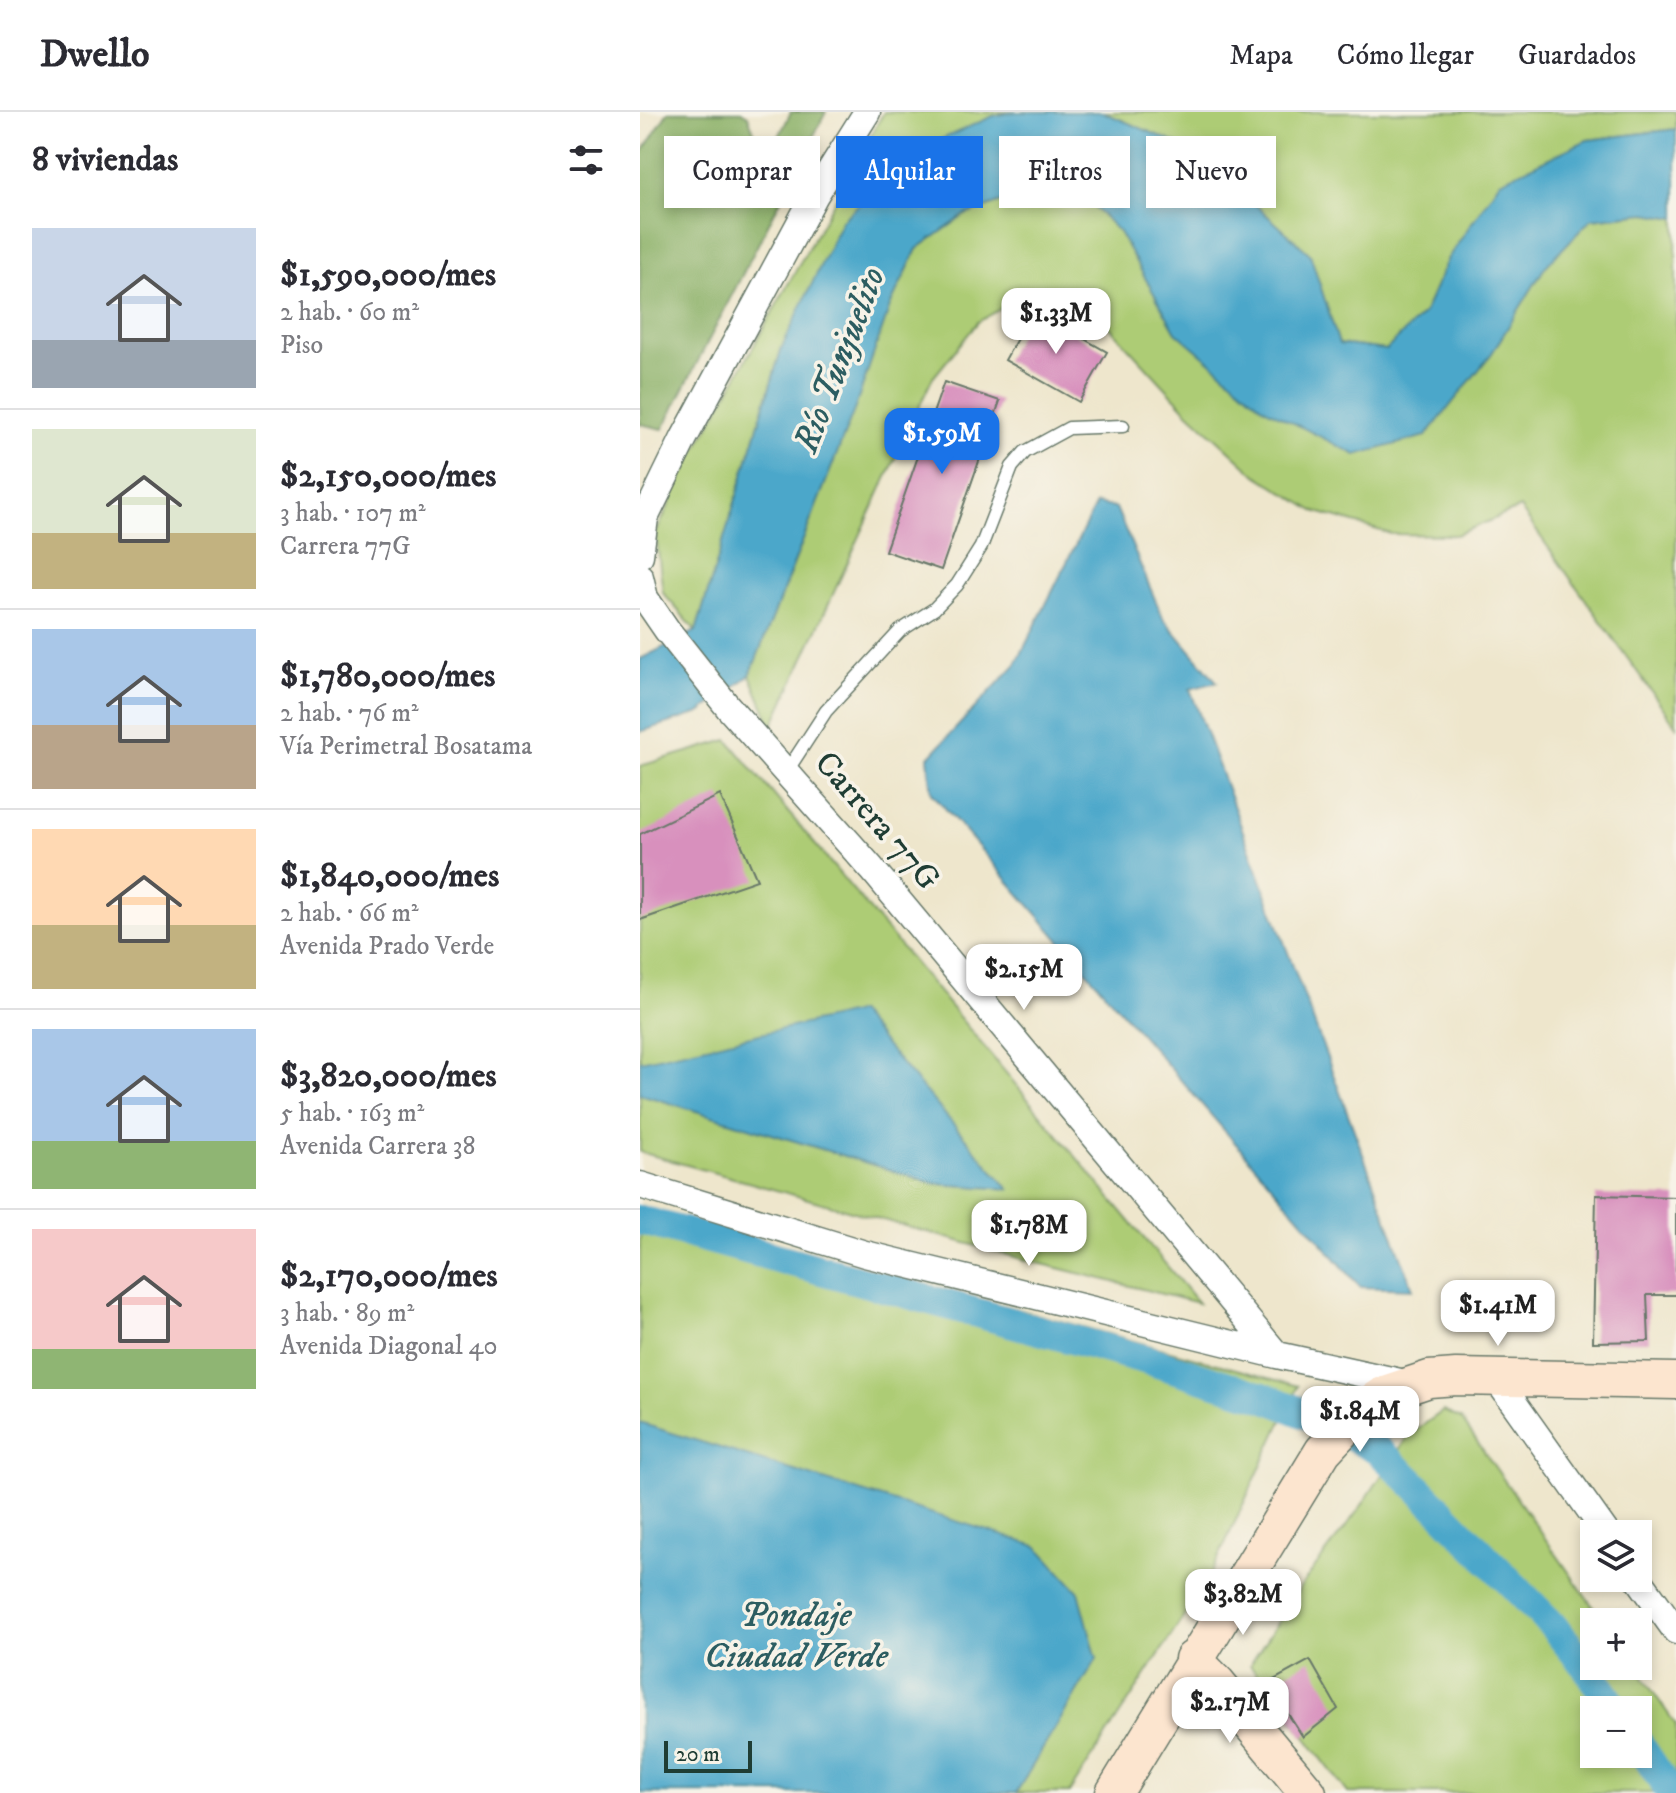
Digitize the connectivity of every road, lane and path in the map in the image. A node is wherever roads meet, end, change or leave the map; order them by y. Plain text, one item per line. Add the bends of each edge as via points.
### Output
1 (867, 112) edge
2 (1123, 426) dead end
3 (640, 555) edge
4 (640, 577) edge
5 (787, 771) junction
6 (640, 1185) edge
7 (1277, 1355) junction
8 (1496, 1378) junction
9 (1676, 1381) edge
10 (1409, 1384) junction
11 (1597, 1520) edge
12 (1648, 1592) edge
13 (1676, 1631) edge
14 (1193, 1659) junction
15 (1114, 1793) edge
16 (1308, 1793) edge

1 - 3 street via 815,195 684,438 645,518
2 - 5 lane via 1069,428 1025,452 1012,467 981,547 957,585 934,609 900,631 826,711
4 - 5 street, Carrera 77G via 645,598 667,630
5 - 7 street, Carrera 77G
6 - 7 street via 865,1254
7 - 10 street
8 - 9 main road
8 - 10 main road
8 - 11 street
10 - 14 main road via 1384,1394 1353,1418 1323,1451
12 - 13 street
14 - 15 main road
14 - 16 main road

